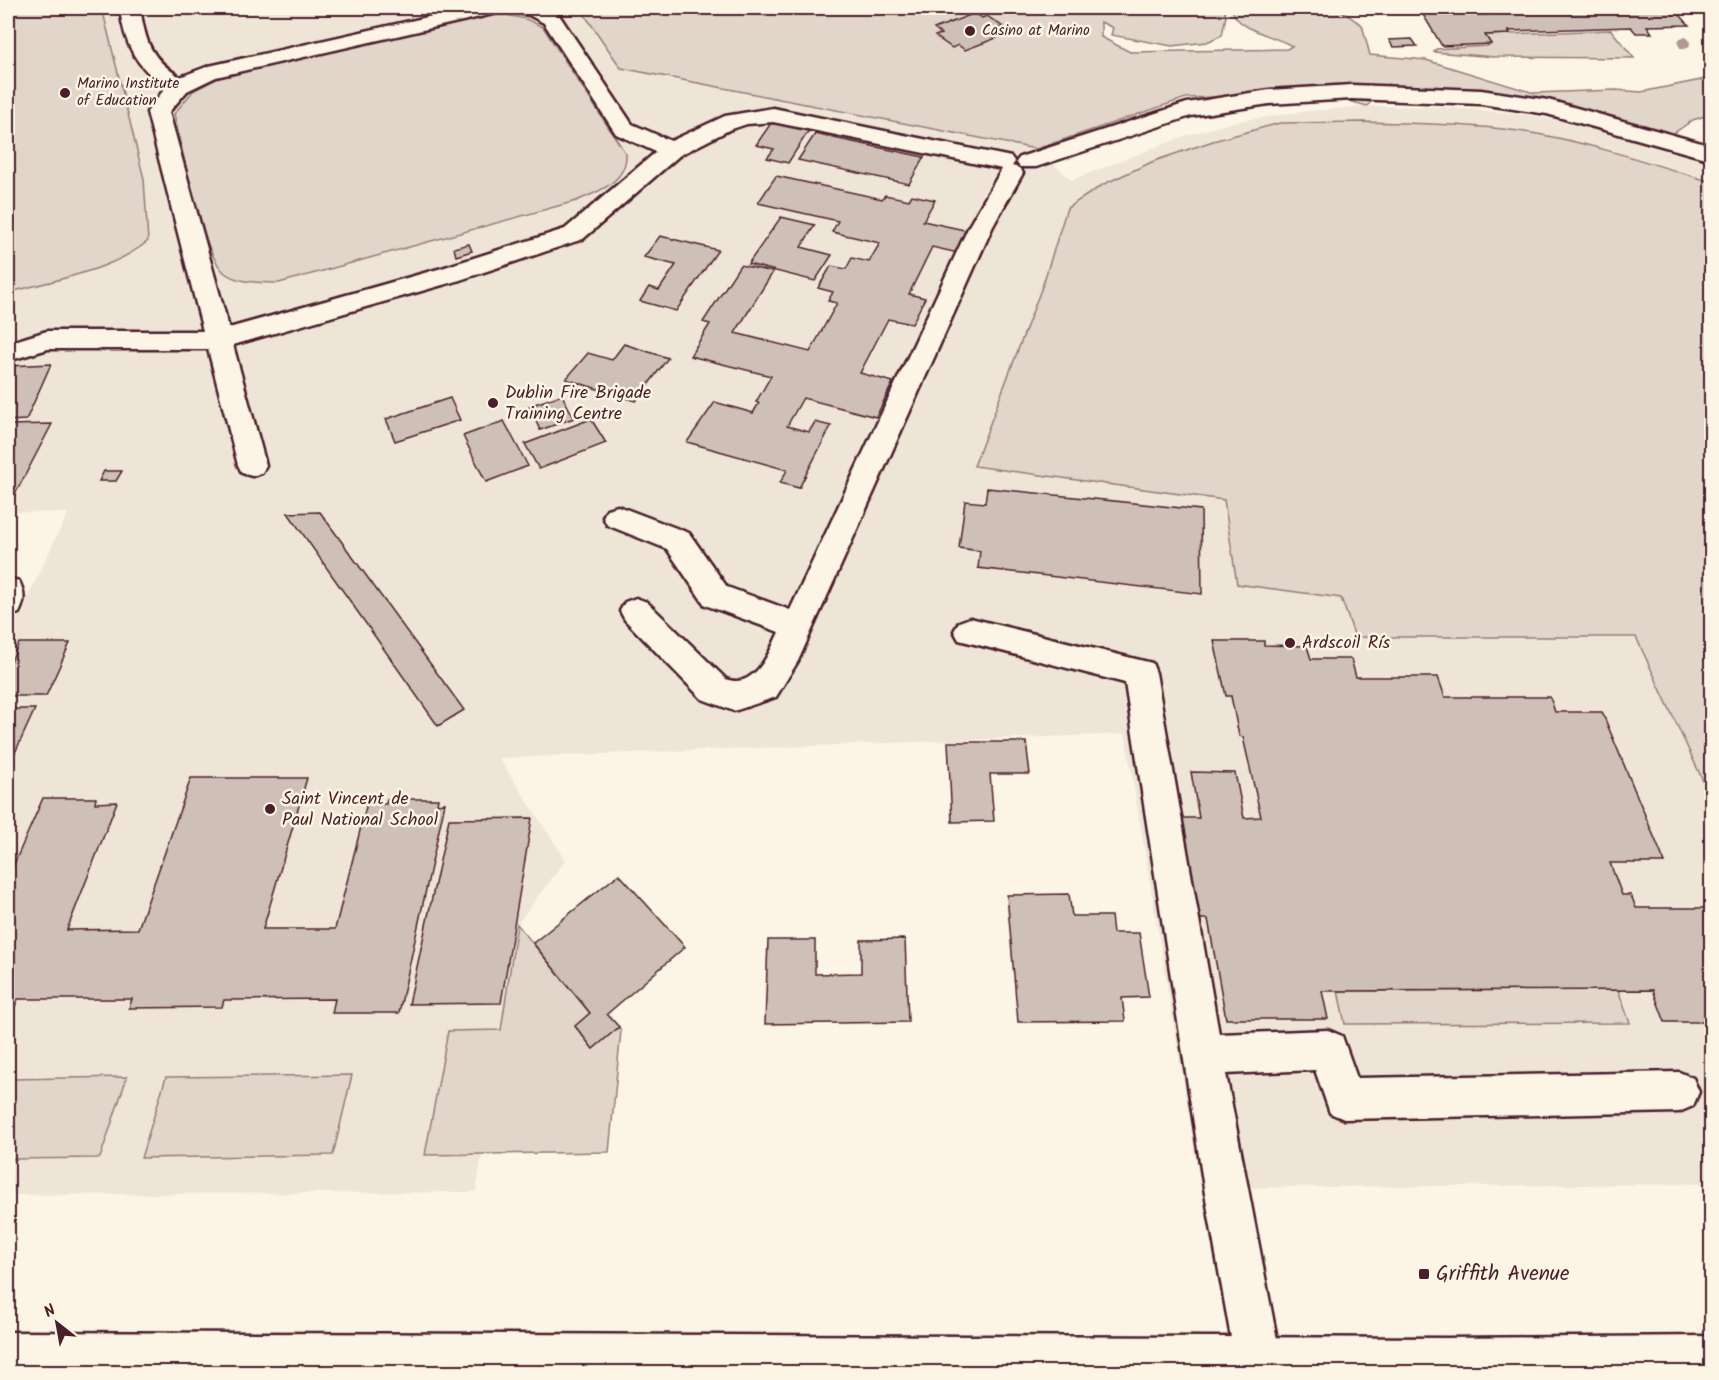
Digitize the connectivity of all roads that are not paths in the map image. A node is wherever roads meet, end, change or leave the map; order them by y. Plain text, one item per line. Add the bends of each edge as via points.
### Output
1 (130, 8) edge
2 (493, 8) edge
3 (519, 8) edge
4 (179, 86) junction
5 (672, 150) junction
6 (1712, 153) edge
7 (1014, 166) junction
8 (218, 340) junction
9 (8, 352) edge
10 (252, 465) dead end
11 (618, 517) dead end
12 (8, 590) edge
13 (8, 604) edge
14 (636, 611) dead end
15 (798, 626) junction
16 (970, 631) dead end
17 (1203, 1055) junction
18 (1679, 1092) dead end
19 (8, 1355) edge
20 (1712, 1359) edge
21 (1258, 1360) junction

1 - 4 main road via 133,39 149,64
2 - 4 main road via 209,72
3 - 5 main road via 552,19 624,129
4 - 8 main road via 158,112
5 - 7 main road via 696,135 740,118 773,115
5 - 8 main road via 574,234 451,274
6 - 7 main road via 1548,107 1481,97 1352,92 1269,97 1187,110
7 - 15 main road via 981,226
8 - 9 main road via 47,340
8 - 10 main road
11 - 15 main road via 678,542 716,596
12 - 13 main road
14 - 15 main road via 714,690 734,697 764,687 782,661
16 - 17 main road via 1140,673
17 - 18 main road via 1328,1050 1344,1099
17 - 21 main road
19 - 21 main road
20 - 21 main road

